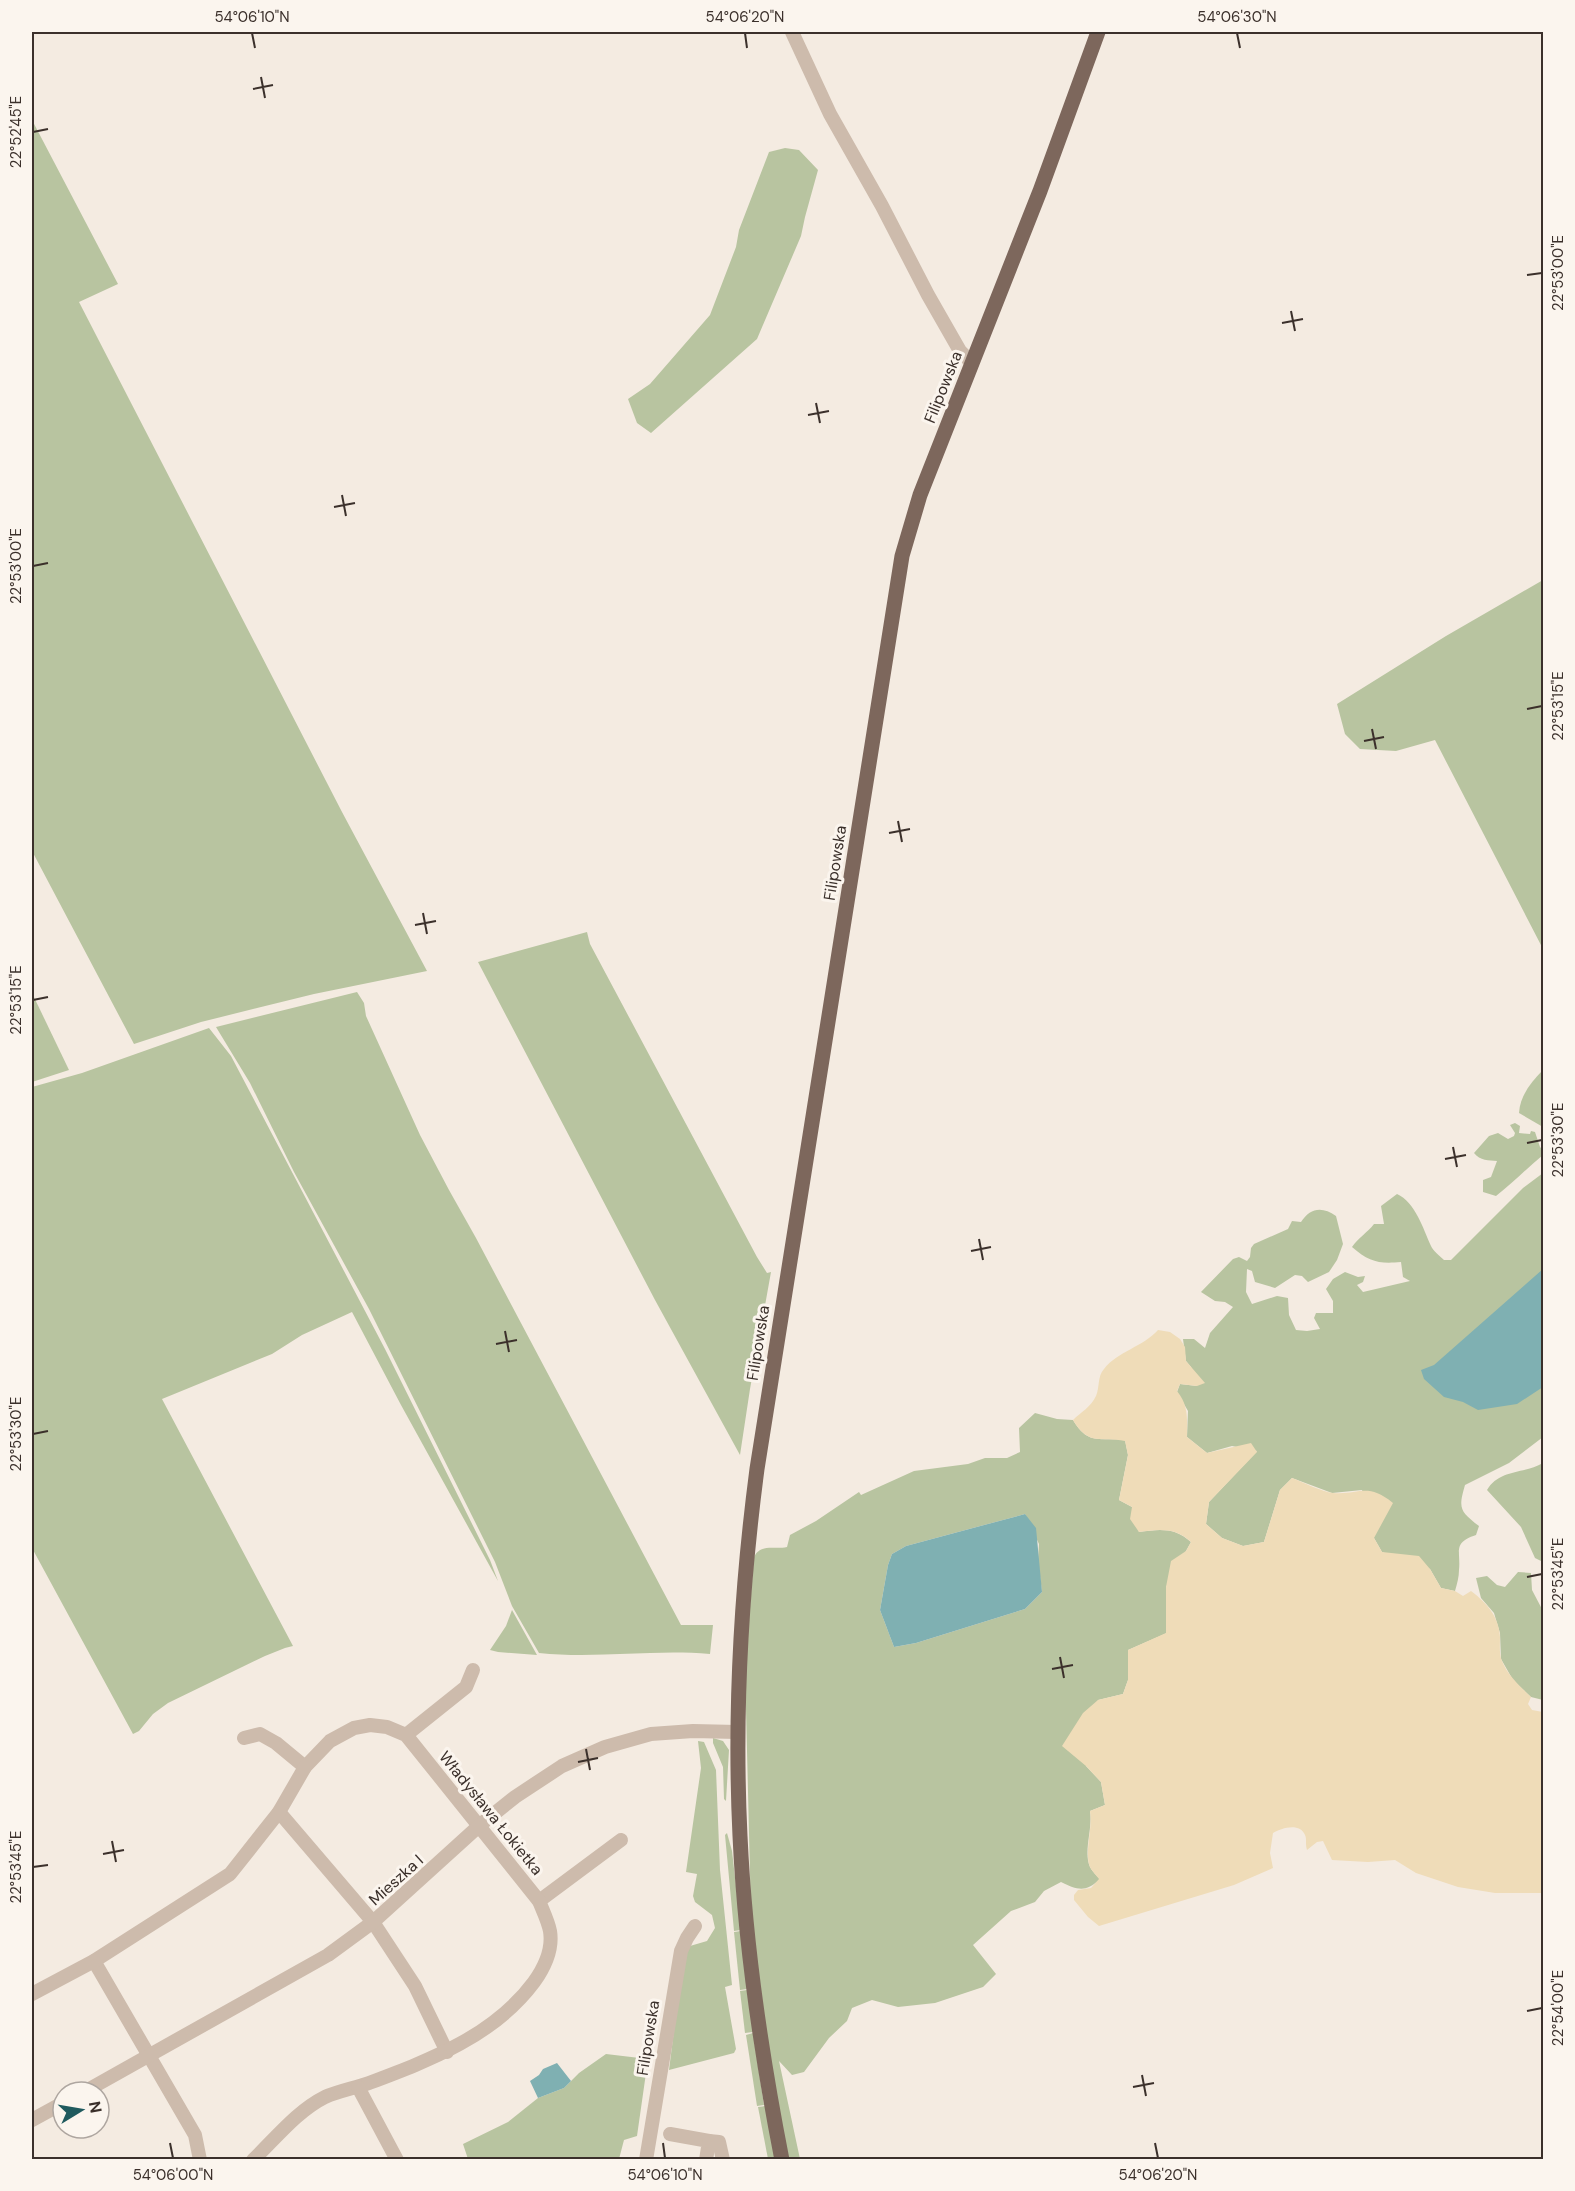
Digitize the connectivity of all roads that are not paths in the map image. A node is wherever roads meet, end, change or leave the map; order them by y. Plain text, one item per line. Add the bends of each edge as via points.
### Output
1 (792, 32) edge
2 (1098, 32) edge
3 (972, 363) junction
4 (473, 1670) dead end
5 (738, 1732) junction
6 (406, 1735) junction
7 (244, 1737) dead end
8 (305, 1767) junction
9 (279, 1812) junction
10 (480, 1825) junction
11 (621, 1840) dead end
12 (539, 1901) junction
13 (373, 1922) junction
14 (695, 1926) dead end
15 (94, 1961) junction
16 (32, 1994) edge
17 (447, 2052) junction
18 (149, 2055) junction
19 (105, 2080) edge
20 (358, 2087) junction
21 (51, 2110) edge
22 (32, 2120) edge
23 (670, 2134) dead end
24 (709, 2141) junction
25 (266, 2148) junction
26 (200, 2160) edge
27 (253, 2160) edge
28 (275, 2160) edge
29 (398, 2160) edge
30 (646, 2160) edge
31 (706, 2160) edge
32 (723, 2160) edge
33 (782, 2160) edge

1 - 3 street via 830,114 928,295 960,351
2 - 3 main road, Filipowska
3 - 5 main road, Filipowska via 913,516 895,596 757,1469 744,1589
4 - 6 street via 466,1688
5 - 10 street, Mieszka I via 651,1734 597,1750 543,1777
5 - 33 main road, Filipowska via 747,1936
6 - 8 street via 379,1725 354,1728 330,1741
6 - 10 street, Władysława Łokietka
7 - 8 street via 260,1734
8 - 9 street
9 - 13 street
9 - 15 street via 230,1874
10 - 12 street, Władysława Łokietka
10 - 13 street, Mieszka I
11 - 12 street
12 - 17 street, Władysława Łokietka via 550,1931 550,1945 539,1974 520,2000 479,2033
13 - 17 street via 415,1986
13 - 18 street, Mieszka I via 328,1954
14 - 30 street, Filipowska via 681,1952
15 - 16 street
15 - 18 street
17 - 20 street, Władysława Łokietka
18 - 19 street, Mieszka I
18 - 26 street via 195,2134
20 - 25 street, Władysława Łokietka via 326,2097 295,2118
20 - 29 street
21 - 22 street
23 - 24 street
24 - 31 street
24 - 32 street via 719,2142
25 - 27 street, Władysława Łokietka
25 - 28 street

